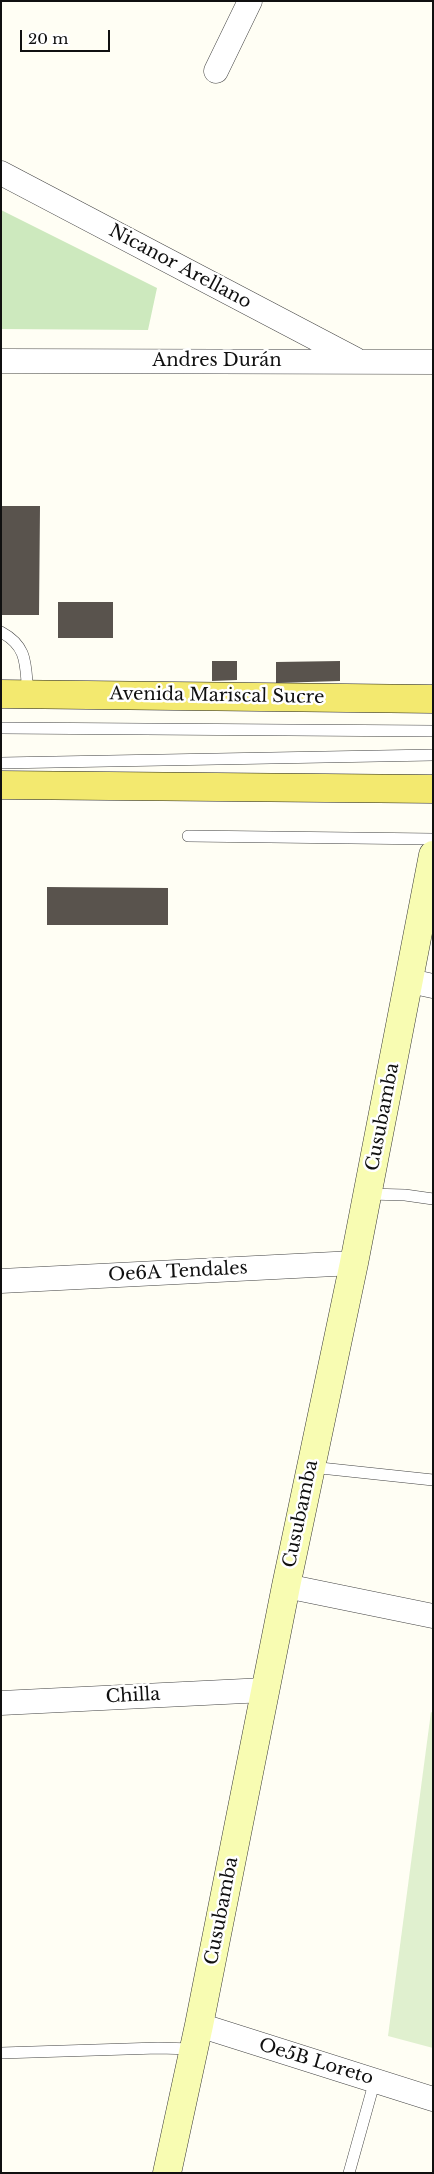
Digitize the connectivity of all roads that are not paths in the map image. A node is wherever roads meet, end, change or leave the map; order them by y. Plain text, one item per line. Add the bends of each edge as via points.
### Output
1 (250, 1) edge
2 (216, 71) dead end
3 (1, 173) edge
4 (1, 361) edge
5 (359, 361) junction
6 (433, 362) edge
7 (1, 632) edge
8 (14, 694) edge
9 (433, 699) edge
10 (1, 728) edge
11 (433, 731) edge
12 (433, 755) edge
13 (1, 763) edge
14 (1, 785) edge
15 (433, 788) edge
16 (188, 836) dead end
17 (433, 839) edge
18 (433, 855) edge
19 (421, 984) edge
20 (368, 1194) junction
21 (433, 1199) edge
22 (354, 1263) junction
23 (1, 1281) edge
24 (311, 1467) junction
25 (433, 1480) edge
26 (286, 1586) junction
27 (433, 1616) edge
28 (265, 1690) junction
29 (1, 1702) edge
30 (197, 2037) junction
31 (1, 2053) edge
32 (375, 2080) junction
33 (433, 2099) edge
34 (167, 2173) edge
35 (349, 2173) edge

1 - 2 street
3 - 5 street, Nicanor Arellano
4 - 5 street, Andres Durán
5 - 6 street, Andres Durán
7 - 8 lane via 17,643 25,655
8 - 9 main road, Avenida Mariscal Sucre
10 - 11 lane
12 - 13 lane
14 - 15 main road
16 - 17 lane
18 - 19 street, Cusubamba
19 - 20 street, Cusubamba
20 - 21 lane
20 - 22 street, Cusubamba
22 - 23 street, Oe6A Tendales
22 - 24 street, Cusubamba
24 - 25 lane
24 - 26 street, Cusubamba
26 - 27 street
26 - 28 street, Cusubamba
28 - 29 street, Chilla
28 - 30 street, Cusubamba
30 - 31 lane via 158,2048
30 - 32 street, Oe5B Loreto
30 - 34 street, Cusubamba
32 - 33 street, Oe5B Loreto
32 - 35 lane

